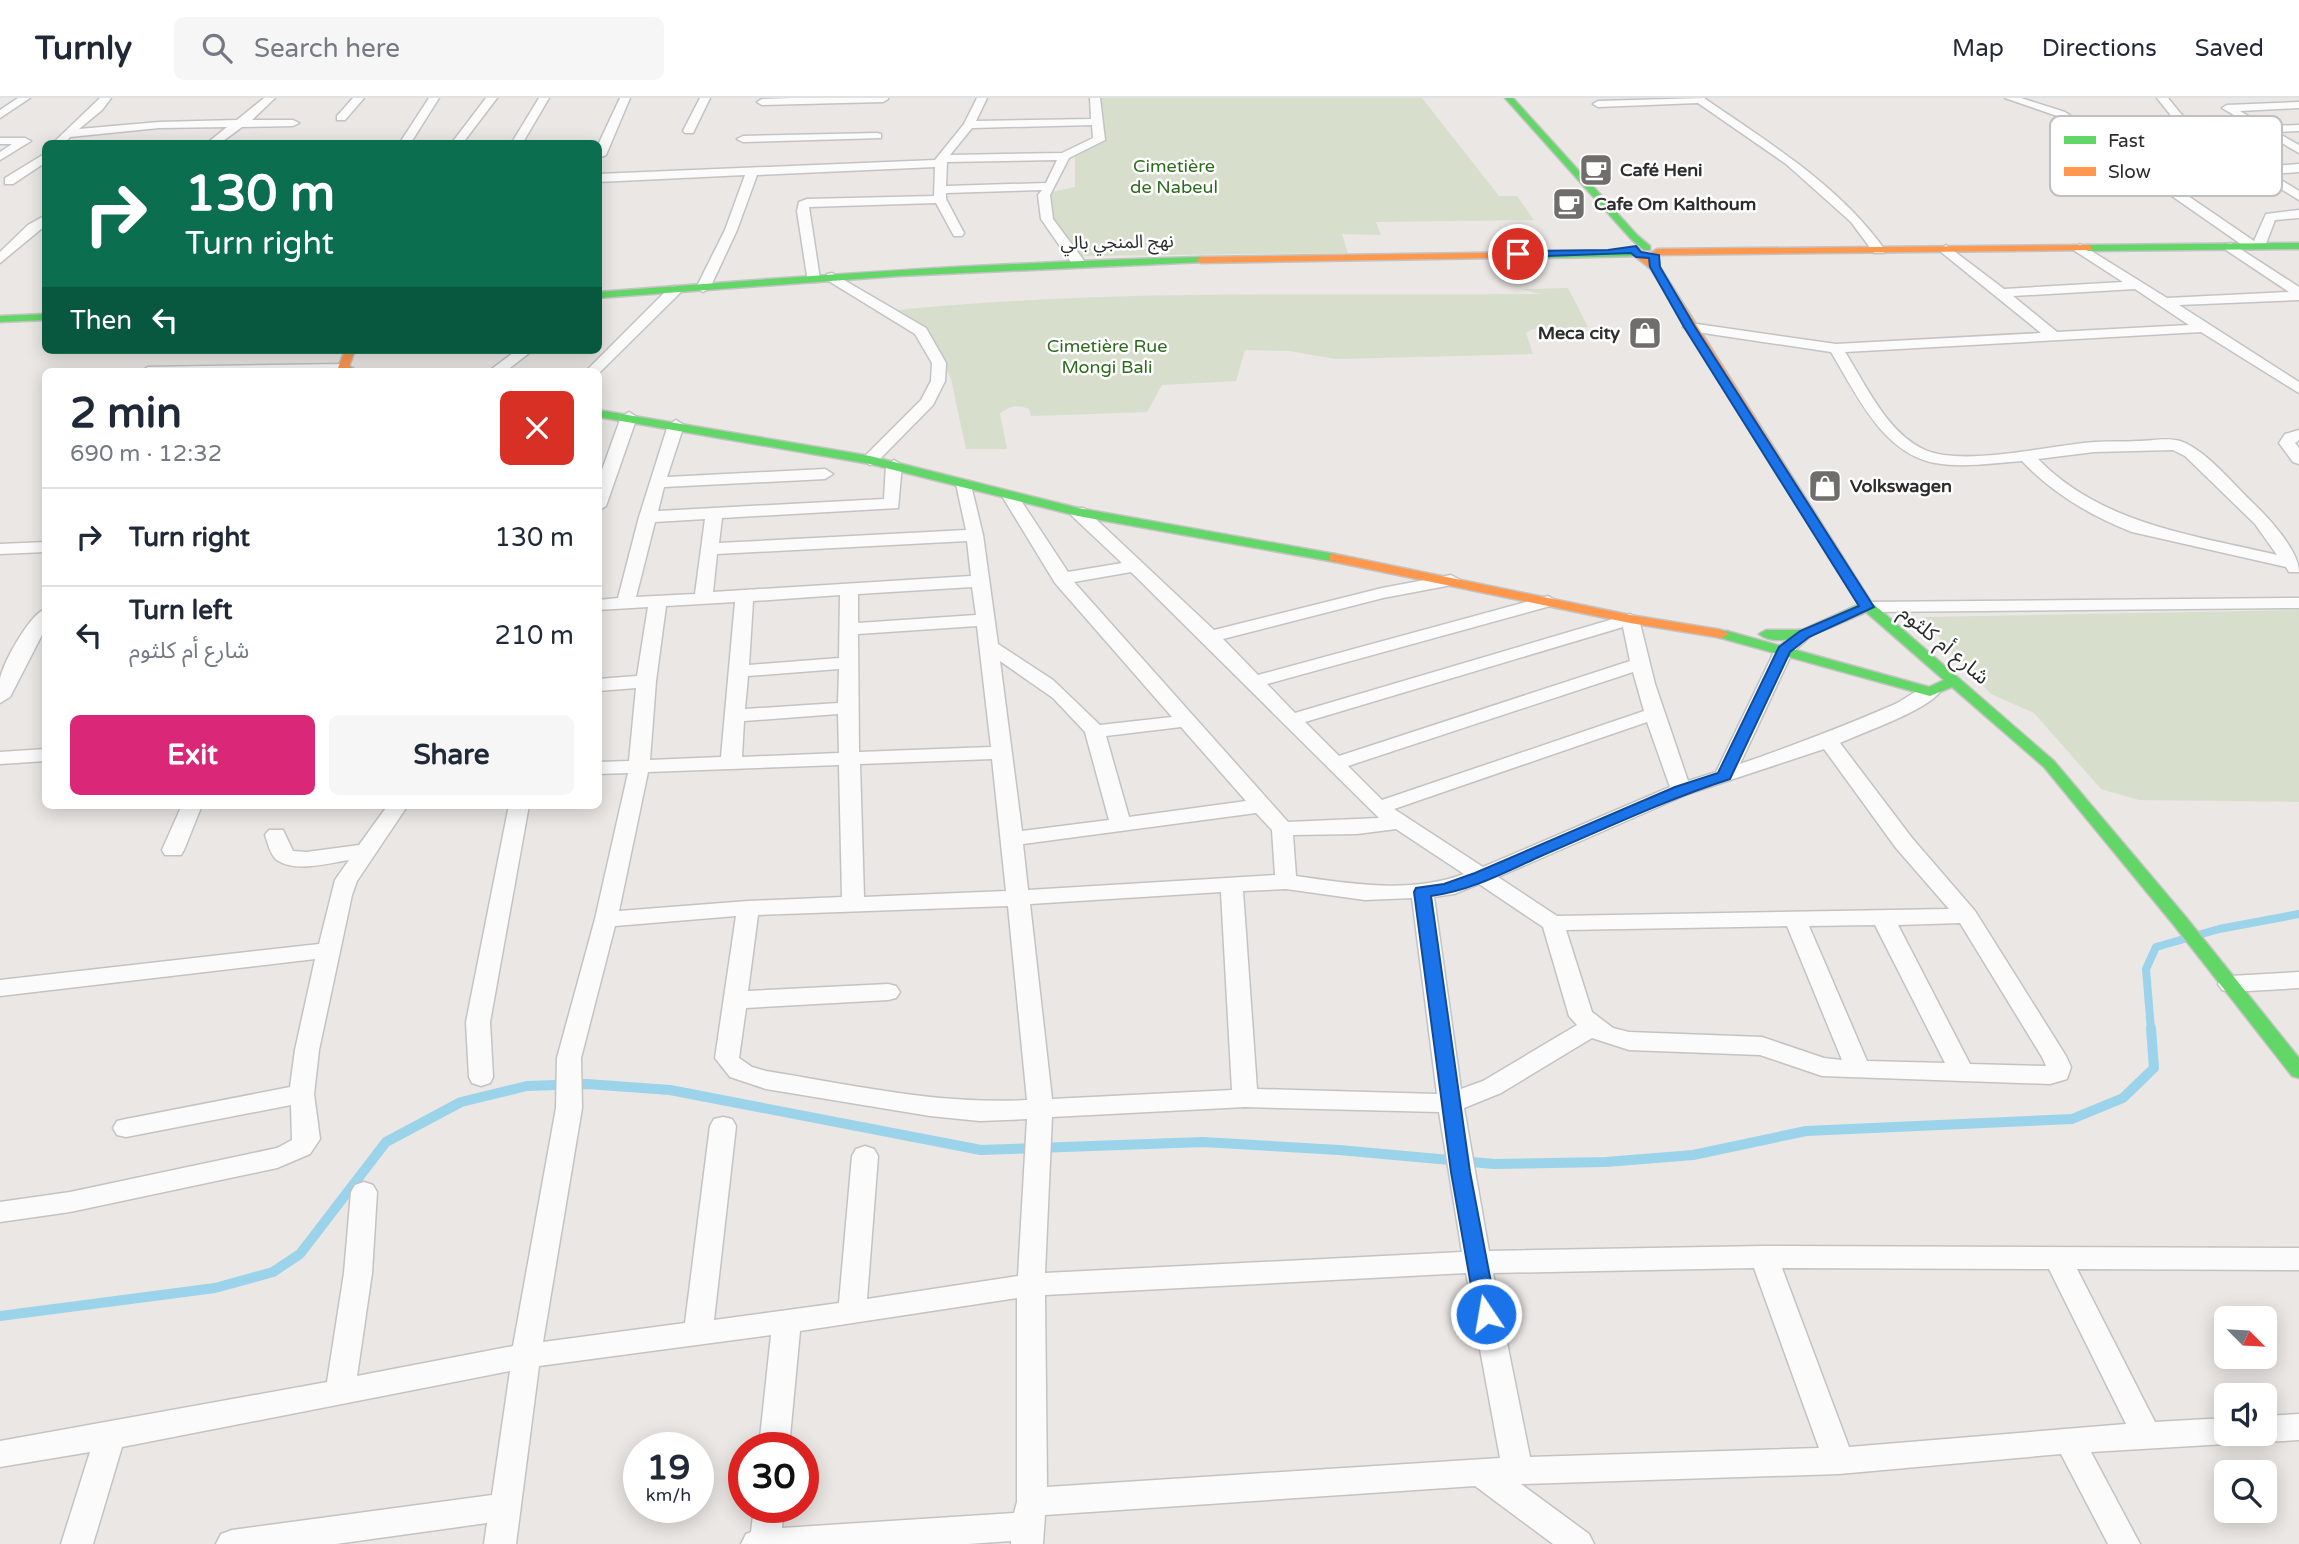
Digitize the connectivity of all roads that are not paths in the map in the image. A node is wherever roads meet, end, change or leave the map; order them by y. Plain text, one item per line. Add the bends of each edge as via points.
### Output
1 (106, 98) edge
2 (270, 98) edge
3 (359, 98) edge
4 (433, 98) edge
5 (492, 98) edge
6 (544, 98) edge
7 (625, 98) edge
8 (705, 98) edge
9 (982, 98) edge
10 (1095, 98) edge
11 (1509, 98) edge
12 (2010, 98) edge
13 (2162, 98) edge
14 (1698, 99) edge
15 (20, 100) edge
16 (762, 102) dead end
17 (0, 103) edge
18 (1598, 104) dead end
19 (2299, 105) edge
20 (0, 115) edge
21 (2064, 116) edge
22 (2178, 116) edge
23 (2242, 116) edge
24 (341, 118) dead end
25 (1096, 122) junction
26 (240, 123) junction
27 (293, 123) dead end
28 (969, 125) junction
29 (878, 129) edge
30 (689, 131) dead end
31 (743, 139) dead end
32 (42, 140) edge
33 (49, 140) edge
34 (217, 140) edge
35 (407, 140) edge
36 (459, 140) edge
37 (518, 140) edge
38 (2282, 140) edge
39 (0, 141) edge
40 (42, 142) edge
41 (602, 150) edge
42 (2299, 150) edge
43 (1064, 156) junction
44 (0, 157) edge
45 (42, 159) edge
46 (942, 161) junction
47 (752, 171) junction
48 (602, 178) edge
49 (9, 181) dead end
50 (1051, 186) junction
51 (2282, 186) edge
52 (940, 194) junction
53 (2184, 196) edge
54 (2299, 196) edge
55 (2299, 214) edge
56 (42, 222) edge
57 (28, 232) junction
58 (42, 232) edge
59 (958, 233) dead end
60 (2256, 246) junction
61 (2299, 246) edge
62 (2080, 247) junction
63 (2231, 247) junction
64 (1946, 249) junction
65 (1879, 250) junction
66 (1644, 252) junction
67 (0, 259) edge
68 (1078, 262) junction
69 (832, 277) junction
70 (813, 279) junction
71 (2138, 285) junction
72 (703, 288) junction
73 (675, 290) junction
74 (2001, 293) junction
75 (2299, 294) edge
76 (602, 295) edge
77 (2164, 302) junction
78 (42, 317) edge
79 (0, 319) edge
80 (1690, 327) junction
81 (2205, 328) junction
82 (2054, 336) junction
83 (1836, 348) junction
84 (520, 354) edge
85 (500, 368) edge
86 (596, 368) edge
87 (2299, 368) edge
88 (2268, 369) junction
89 (2299, 389) edge
90 (602, 414) edge
91 (629, 418) junction
92 (676, 425) junction
93 (2299, 435) edge
94 (827, 452) junction
95 (2026, 456) junction
96 (2299, 459) edge
97 (870, 460) junction
98 (894, 464) junction
99 (825, 474) junction
100 (657, 482) junction
101 (964, 484) junction
102 (602, 495) edge
103 (1010, 496) junction
104 (823, 507) junction
105 (1078, 512) junction
106 (714, 513) junction
107 (647, 517) junction
108 (892, 522) junction
109 (975, 535) junction
110 (42, 547) edge
111 (708, 549) junction
112 (0, 550) edge
113 (1133, 566) junction
114 (2295, 567) edge
115 (1061, 579) junction
116 (1451, 580) junction
117 (981, 582) junction
118 (849, 588) junction
119 (745, 595) junction
120 (703, 598) junction
121 (1548, 601) junction
122 (658, 602) junction
123 (2299, 603) edge
124 (625, 604) junction
125 (602, 605) edge
126 (1867, 607) junction
127 (1630, 619) junction
128 (986, 620) junction
129 (850, 629) junction
130 (39, 632) edge
131 (1723, 634) junction
132 (1804, 634) junction
133 (1210, 637) junction
134 (989, 647) junction
135 (1784, 650) junction
136 (848, 663) junction
137 (1639, 664) junction
138 (738, 671) junction
139 (646, 681) junction
140 (1954, 681) junction
141 (1254, 682) junction
142 (602, 685) edge
143 (1930, 692) junction
144 (0, 697) edge
145 (848, 708) junction
146 (1653, 714) junction
147 (734, 716) junction
148 (1292, 720) junction
149 (1186, 721) junction
150 (1095, 732) junction
151 (1828, 741) junction
152 (1002, 752) junction
153 (42, 755) edge
154 (0, 758) edge
155 (850, 758) junction
156 (732, 764) junction
157 (1335, 764) junction
158 (639, 767) junction
159 (602, 768) edge
160 (1724, 776) junction
161 (1681, 790) junction
162 (1258, 806) junction
163 (1378, 808) junction
164 (190, 809) edge
165 (395, 809) edge
166 (518, 809) edge
167 (1120, 822) junction
168 (1400, 822) junction
169 (1282, 829) junction
170 (276, 835) dead end
171 (1012, 839) junction
172 (173, 850) dead end
173 (364, 852) junction
174 (1481, 876) junction
175 (1286, 882) junction
176 (1232, 884) junction
177 (1422, 892) junction
178 (1019, 898) junction
179 (853, 902) junction
180 (748, 908) junction
181 (1967, 916) junction
182 (1883, 918) junction
183 (606, 919) junction
184 (1795, 919) junction
185 (1553, 923) junction
186 (331, 950) junction
187 (2299, 980) edge
188 (2230, 984) junction
189 (0, 988) edge
190 (888, 992) dead end
191 (736, 1000) junction
192 (1592, 1027) junction
193 (1858, 1070) junction
194 (2299, 1071) edge
195 (1962, 1072) junction
196 (481, 1077) dead end
197 (302, 1094) junction
198 (1245, 1098) junction
199 (1453, 1114) junction
200 (1040, 1116) junction
201 (723, 1126) dead end
202 (126, 1129) dead end
203 (865, 1156) dead end
204 (364, 1192) dead end
205 (0, 1212) edge
206 (1764, 1257) junction
207 (2057, 1257) junction
208 (2299, 1259) edge
209 (1476, 1262) junction
210 (1031, 1285) junction
211 (852, 1313) junction
212 (787, 1321) junction
213 (698, 1333) junction
214 (526, 1356) junction
215 (341, 1392) junction
216 (2299, 1427) edge
217 (2277, 1428) edge
218 (776, 1432) edge
219 (2214, 1432) edge
220 (2146, 1435) junction
221 (110, 1436) junction
222 (2069, 1440) junction
223 (0, 1454) edge
224 (1839, 1461) junction
225 (1480, 1472) junction
226 (1518, 1472) junction
227 (505, 1507) junction
228 (767, 1523) edge
229 (1029, 1524) edge
230 (765, 1543) edge
231 (76, 1544) edge
232 (232, 1544) edge
233 (500, 1544) edge
234 (757, 1544) edge
235 (1578, 1544) edge
236 (2124, 1544) edge

1 - 33 street
2 - 26 street
3 - 24 street
4 - 35 street
5 - 36 street
6 - 37 street
7 - 41 street
8 - 30 street
9 - 28 street
10 - 25 street
11 - 66 street, شارع أم كلثوم
12 - 21 street
13 - 22 street
14 - 18 street
14 - 65 street via 1790,162 1854,219
15 - 17 street
15 - 20 street
16 - 29 street
19 - 23 street via 2228,107
25 - 28 street
25 - 43 street via 1099,140
26 - 27 street
26 - 33 street via 159,125
26 - 34 street
28 - 46 street
29 - 31 street
29 - 46 street
29 - 47 street
32 - 39 street
38 - 42 street
40 - 44 street
43 - 46 street
43 - 50 street
45 - 49 street
46 - 52 street
47 - 48 street
47 - 72 street
50 - 52 street
50 - 68 street via 1044,195 1047,219
51 - 54 street
52 - 59 street
52 - 70 street via 803,205
53 - 60 street
55 - 60 street via 2270,217
56 - 57 street
57 - 58 street
57 - 67 street
60 - 61 street, نهج المنجي بالي
60 - 63 street, نهج المنجي بالي
62 - 63 street, نهج المنجي بالي
62 - 64 street, نهج المنجي بالي
62 - 71 street
63 - 75 street
64 - 65 street, نهج المنجي بالي
64 - 74 street
65 - 66 street, نهج المنجي بالي
66 - 68 street, نهج المنجي بالي
66 - 80 street, شارع أم كلثوم
68 - 69 street, نهج المنجي بالي
69 - 70 street, نهج المنجي بالي
69 - 97 street via 921,331 939,363 938,381 928,402
70 - 72 street, نهج المنجي بالي
71 - 74 street
71 - 77 street
72 - 73 street, نهج المنجي بالي
73 - 76 street, نهج المنجي بالي
73 - 86 street
74 - 82 street
75 - 77 street
77 - 81 street
78 - 79 street
80 - 83 street
80 - 126 street, شارع أم كلثوم
81 - 82 street
81 - 88 street
82 - 83 street
83 - 95 street via 1886,425 1922,455 1950,460
84 - 85 street
87 - 88 street
88 - 89 street
90 - 91 street
91 - 92 street
91 - 102 street
92 - 94 street
92 - 100 street
93 - 96 street via 2287,443
94 - 97 street
94 - 99 street
95 - 114 street via 2049,480 2115,519
95 - 114 street via 2094,447 2176,445 2191,453 2261,520
97 - 98 street
98 - 101 street
98 - 108 street
99 - 100 street
99 - 104 street
100 - 107 street
101 - 103 street
101 - 109 street
103 - 105 street
103 - 115 street
104 - 106 street
104 - 108 street
105 - 113 street
105 - 116 street
106 - 107 street
106 - 111 street
107 - 124 street
108 - 109 street
108 - 111 street
109 - 117 street
110 - 112 street
111 - 120 street
113 - 115 street
113 - 133 street
115 - 149 street
116 - 121 street
116 - 133 street
117 - 118 street
117 - 128 street
118 - 119 street
118 - 129 street
119 - 120 street
119 - 138 street
120 - 122 street
121 - 127 street
121 - 141 street
122 - 124 street
122 - 139 street
123 - 126 street
124 - 125 street
126 - 132 street
126 - 140 street, شارع أم كلثوم
127 - 131 street
127 - 137 street
127 - 148 street
128 - 129 street
128 - 134 street
129 - 136 street
130 - 144 street
131 - 132 street
131 - 135 street
132 - 135 street
133 - 141 street
134 - 150 street via 1037,676
134 - 152 street
135 - 143 street
135 - 160 street
136 - 138 street
136 - 145 street
137 - 146 street
137 - 157 street
138 - 147 street
139 - 142 street
139 - 158 street
140 - 143 street
140 - 188 street, شارع أم كلثوم via 2049,764
141 - 148 street
143 - 151 street
145 - 147 street
145 - 155 street
146 - 161 street
146 - 163 street
147 - 156 street
148 - 157 street
149 - 150 street
149 - 162 street
150 - 167 street
151 - 160 street
151 - 181 street
152 - 155 street
152 - 171 street
153 - 154 street
155 - 156 street
155 - 179 street
156 - 158 street
157 - 163 street
158 - 159 street
158 - 183 street
160 - 161 street
161 - 174 street
162 - 167 street
162 - 169 street
163 - 168 street
164 - 172 street
165 - 173 street
166 - 196 street via 478,1021
167 - 171 street
168 - 169 street
168 - 174 street
169 - 175 street
170 - 173 street via 283,854 296,859
171 - 178 street
173 - 186 street via 344,888
174 - 177 street
174 - 185 street
175 - 176 street
175 - 177 street via 1365,894
176 - 178 street
176 - 198 street
177 - 199 street
178 - 179 street
178 - 200 street
179 - 180 street
180 - 183 street
180 - 191 street
181 - 182 street
181 - 195 street via 2059,1067 2058,1073 2050,1075
182 - 184 street
182 - 195 street
183 - 214 street via 568,1067 569,1097
184 - 185 street
184 - 193 street
185 - 192 street via 1581,1016
186 - 189 street
186 - 197 street via 307,1050
187 - 188 street
188 - 194 street, شارع أم كلثوم
190 - 191 street
191 - 200 street via 727,1058 732,1068 744,1074 930,1107
192 - 193 street via 1629,1041 1762,1046 1822,1067
192 - 199 street
193 - 195 street
197 - 202 street
197 - 205 street via 307,1139 297,1151 70,1202
198 - 199 street
198 - 200 street
199 - 209 street
200 - 210 street
201 - 213 street
203 - 211 street
204 - 215 street
206 - 207 street
206 - 209 street
206 - 224 street
207 - 208 street
207 - 220 street
209 - 210 street
209 - 226 street
210 - 211 street
210 - 229 street
211 - 212 street
212 - 213 street
212 - 218 street
213 - 214 street
214 - 215 street
214 - 227 street
215 - 221 street
216 - 217 street
219 - 220 street
220 - 222 street
221 - 223 street
221 - 231 street
222 - 224 street
222 - 236 street
224 - 226 street
225 - 226 street
225 - 229 street
225 - 235 street
227 - 232 street
227 - 233 street
228 - 230 street
229 - 230 street
230 - 234 street

